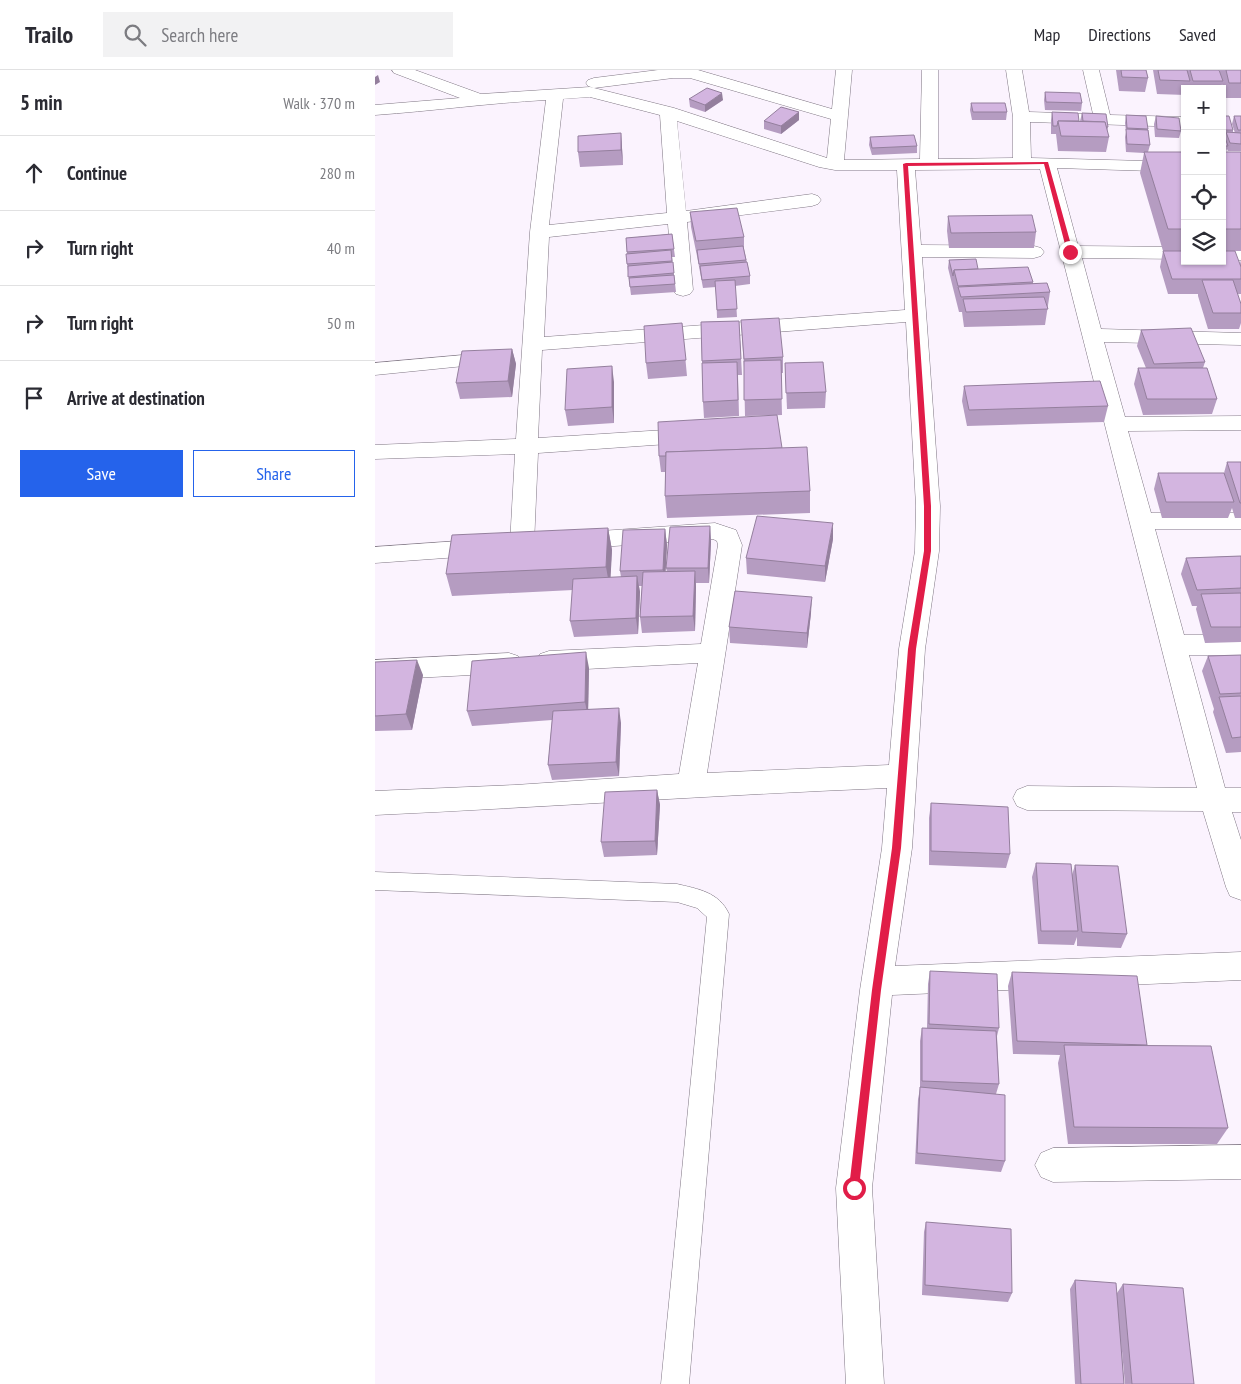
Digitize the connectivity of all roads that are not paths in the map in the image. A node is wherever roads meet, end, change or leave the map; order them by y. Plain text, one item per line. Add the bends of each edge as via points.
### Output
1 (400, 70) edge
2 (844, 70) edge
3 (930, 70) edge
4 (1014, 70) edge
5 (1091, 70) edge
6 (589, 83) junction
7 (555, 93) junction
8 (479, 99) junction
9 (375, 110) edge
10 (668, 112) junction
11 (841, 117) junction
12 (1021, 117) junction
13 (1103, 120) junction
14 (1181, 122) edge
15 (1022, 163) junction
16 (1047, 163) junction
17 (917, 164) junction
18 (835, 165) junction
19 (1181, 167) edge
20 (812, 200) dead end
21 (676, 218) junction
22 (539, 232) junction
23 (911, 251) junction
24 (1034, 252) dead end
25 (1070, 252) junction
26 (1181, 253) edge
27 (1226, 254) edge
28 (1241, 254) edge
29 (683, 290) dead end
30 (916, 315) junction
31 (1092, 336) junction
32 (1241, 339) edge
33 (532, 349) junction
34 (375, 369) edge
35 (1241, 423) edge
36 (1115, 424) junction
37 (714, 434) edge
38 (527, 446) junction
39 (375, 452) edge
40 (1140, 521) junction
41 (1241, 522) edge
42 (538, 543) junction
43 (375, 555) edge
44 (1173, 645) junction
45 (1241, 645) edge
46 (713, 653) junction
47 (375, 670) edge
48 (903, 776) junction
49 (691, 785) junction
50 (1027, 798) dead end
51 (1227, 800) edge
52 (375, 803) edge
53 (375, 881) edge
54 (1241, 887) edge
55 (1241, 966) edge
56 (878, 981) junction
57 (1241, 1162) edge
58 (1053, 1165) dead end
59 (675, 1384) edge
60 (865, 1384) edge

1 - 8 street
2 - 11 street
3 - 17 street
4 - 12 street
5 - 13 street
6 - 7 street
6 - 10 street
6 - 11 street via 673,73 691,74
7 - 8 street
7 - 22 street
8 - 9 street via 447,105
10 - 18 street
10 - 21 street
11 - 18 street
12 - 13 street
12 - 15 street
13 - 14 street
15 - 16 street
15 - 17 street
16 - 19 street
16 - 25 street
17 - 18 street
17 - 23 street
20 - 21 street
21 - 22 street
21 - 29 street
22 - 33 street
23 - 24 street
23 - 30 street
25 - 26 street
25 - 31 street
27 - 28 street
30 - 33 street
30 - 48 street via 928,506 927,551 912,649
31 - 32 street
31 - 36 street
33 - 34 street
33 - 38 street
35 - 36 street
36 - 40 street
37 - 38 street
38 - 39 street
38 - 42 street
40 - 41 street
40 - 44 street
42 - 43 street
42 - 46 street via 715,531 727,536 731,545
44 - 45 street
44 - 51 street
46 - 47 street
46 - 49 street
48 - 49 street
48 - 56 street via 897,848
49 - 52 street
50 - 51 street
51 - 54 street
53 - 59 lane via 677,893 704,900 718,914
55 - 56 street
56 - 60 street via 854,1188
57 - 58 street

